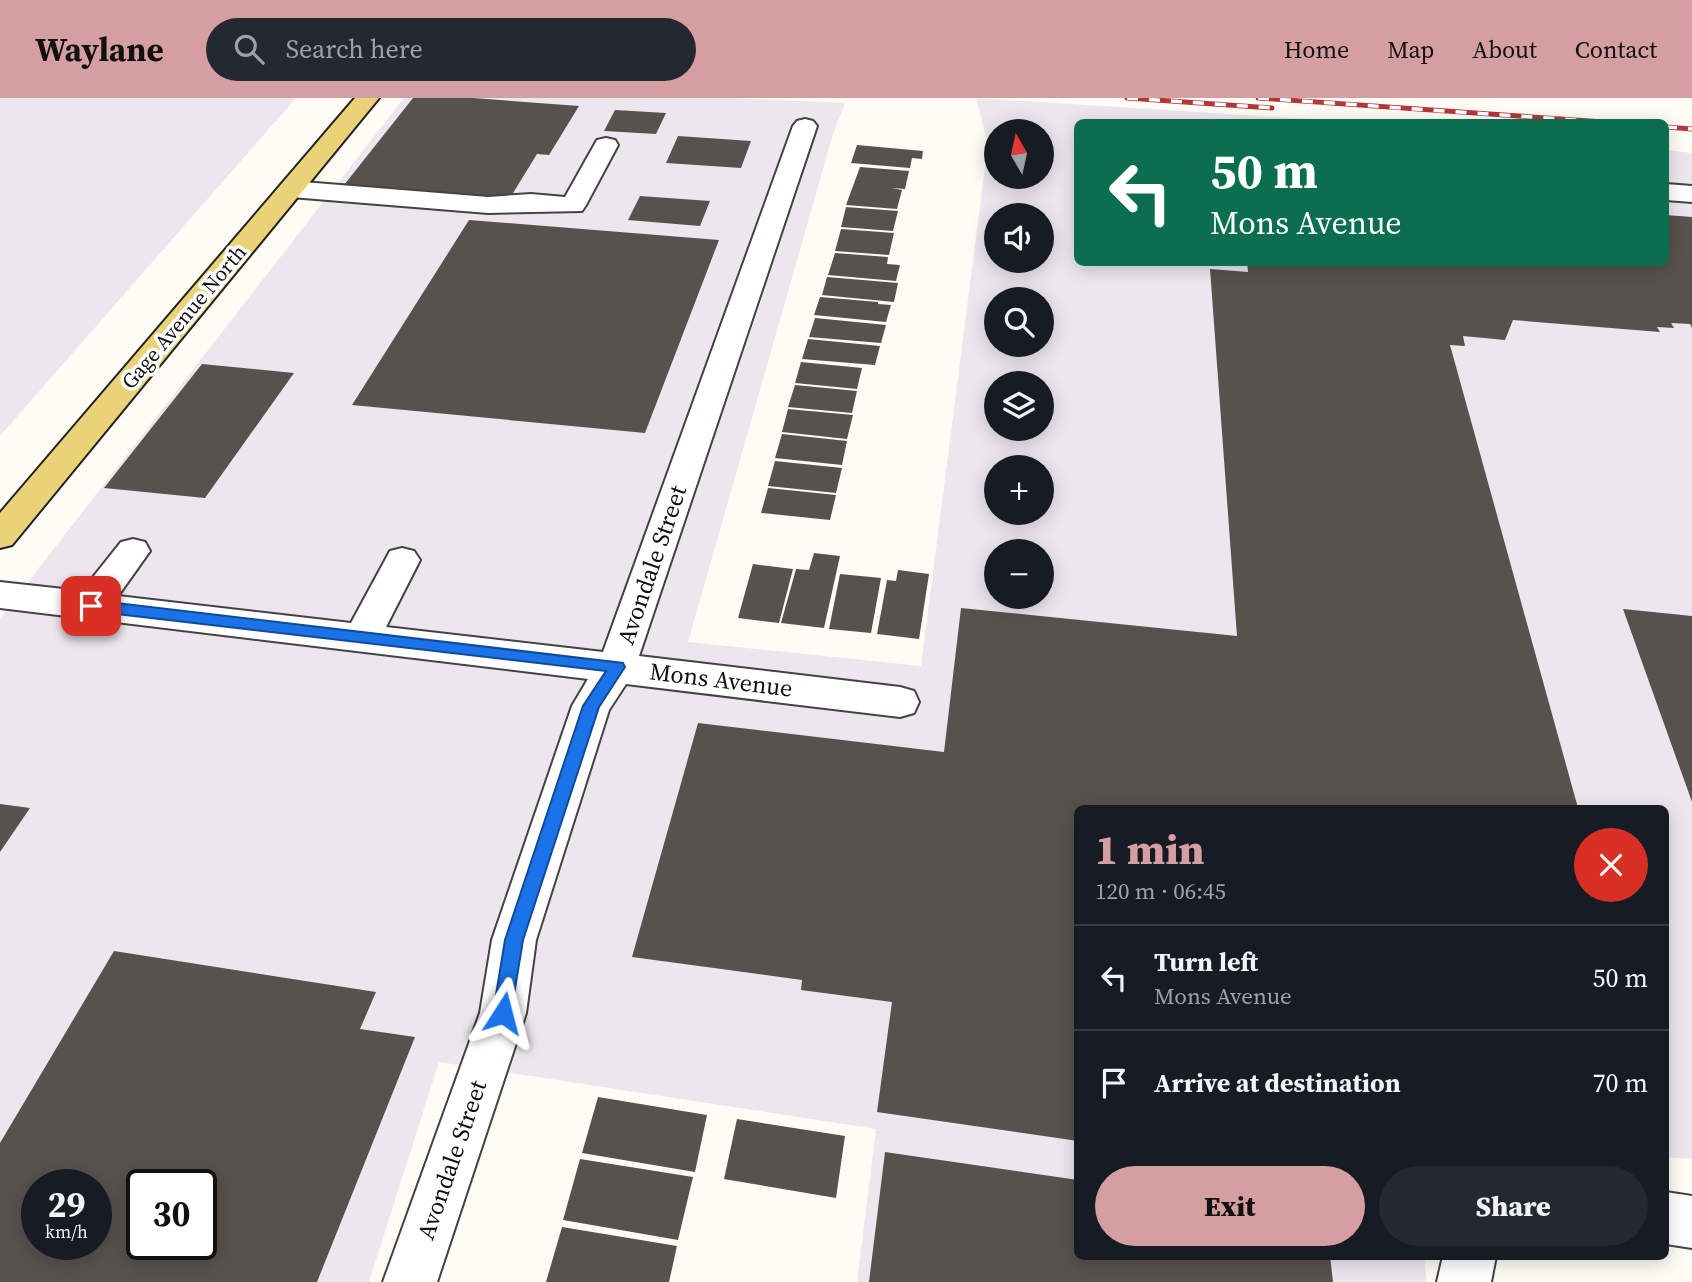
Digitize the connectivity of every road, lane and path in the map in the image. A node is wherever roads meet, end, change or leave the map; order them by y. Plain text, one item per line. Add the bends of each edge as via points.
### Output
1 (367, 98) edge
2 (805, 125) dead end
3 (606, 145) dead end
4 (1669, 192) edge
5 (1692, 194) edge
6 (281, 201) junction
7 (410, 223) dead end
8 (0, 536) edge
9 (133, 551) dead end
10 (402, 560) dead end
11 (0, 595) edge
12 (91, 606) junction
13 (362, 637) junction
14 (617, 667) junction
15 (900, 702) dead end
16 (1669, 1218) edge
17 (1692, 1222) edge
18 (1469, 1260) edge
19 (410, 1282) edge
20 (1464, 1282) edge

1 - 6 main road, Gage Avenue North
2 - 14 street, Avondale Street
3 - 6 street via 573,205
4 - 5 street
6 - 7 street
6 - 8 main road, Gage Avenue North
9 - 12 street
10 - 13 street
11 - 12 street, Mons Avenue
12 - 13 street, Mons Avenue
13 - 14 street, Mons Avenue
14 - 15 street, Mons Avenue
14 - 19 street, Avondale Street via 592,706 514,940 503,1013
16 - 17 street
18 - 20 street

